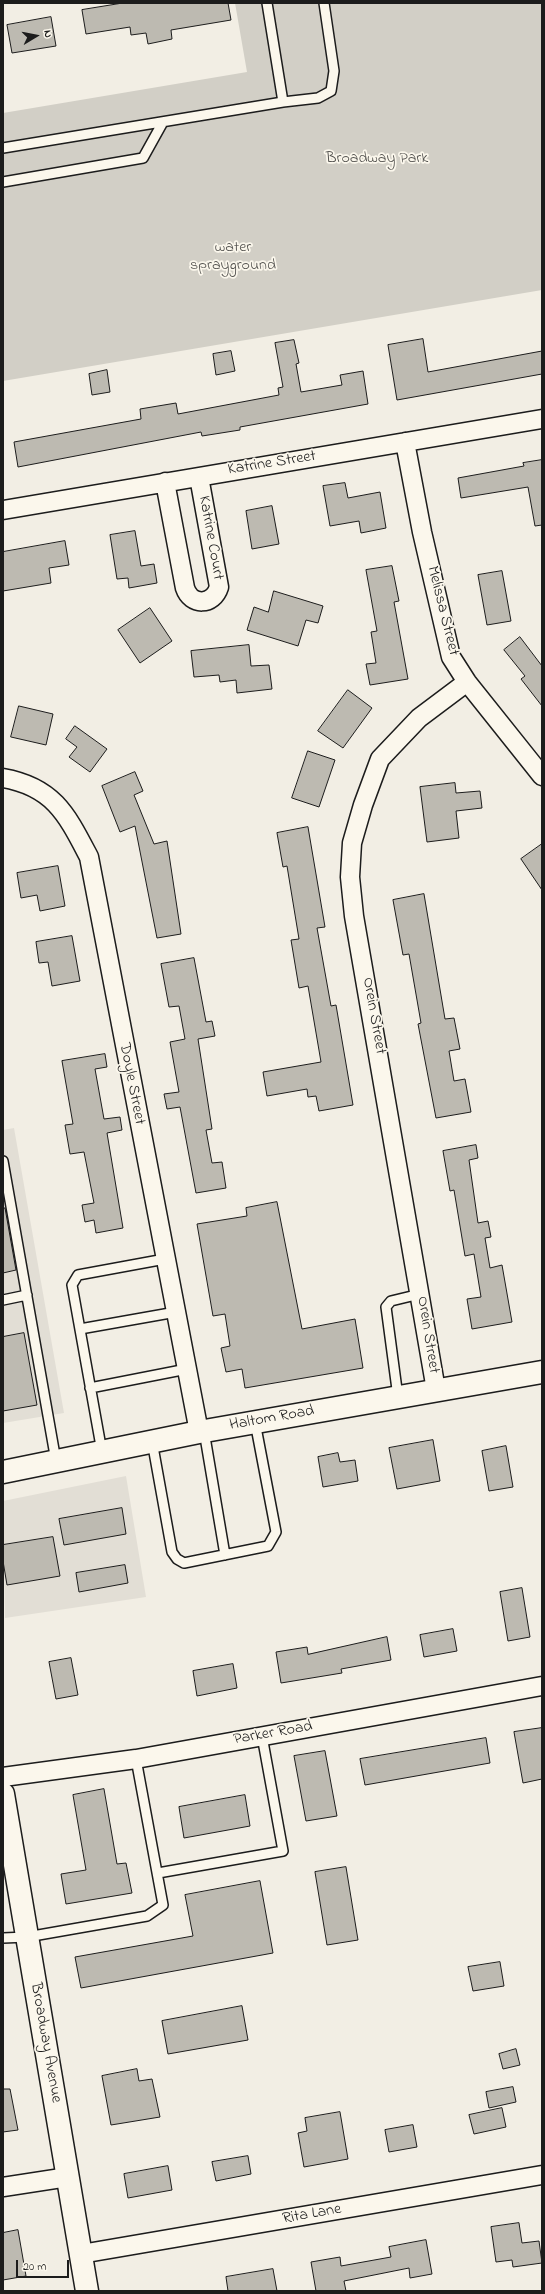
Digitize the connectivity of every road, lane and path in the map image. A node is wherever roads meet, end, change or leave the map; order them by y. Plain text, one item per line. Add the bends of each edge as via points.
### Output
1 (267, 3) edge
2 (324, 3) edge
3 (283, 102) junction
4 (163, 122) junction
5 (3, 148) edge
6 (3, 182) edge
7 (542, 419) edge
8 (405, 442) junction
9 (198, 477) junction
10 (165, 482) junction
11 (3, 510) edge
12 (467, 682) junction
13 (542, 776) edge
14 (3, 778) edge
15 (3, 1161) edge
16 (165, 1259) junction
17 (420, 1294) junction
18 (27, 1295) junction
19 (3, 1300) edge
20 (176, 1312) junction
21 (80, 1329) junction
22 (187, 1369) junction
23 (542, 1372) edge
24 (90, 1388) junction
25 (436, 1390) junction
26 (398, 1397) junction
27 (255, 1422) junction
28 (201, 1431) junction
29 (152, 1441) junction
30 (102, 1452) junction
31 (56, 1461) junction
32 (3, 1472) edge
33 (225, 1555) junction
34 (542, 1686) edge
35 (262, 1736) junction
36 (136, 1758) junction
37 (3, 1777) edge
38 (3, 1794) edge
39 (158, 1873) junction
40 (27, 1937) junction
41 (3, 1938) edge
42 (542, 2176) edge
43 (68, 2177) junction
44 (3, 2187) edge
45 (81, 2254) junction
46 (87, 2291) edge

1 - 3 lane
2 - 3 lane via 334,71 331,91 318,98
3 - 4 lane
4 - 5 lane
4 - 6 lane via 143,158
7 - 8 street, Katrine Street
8 - 9 street, Katrine Street
8 - 12 street, Melissa Street via 422,532 451,657
9 - 10 street, Katrine Street
9 - 10 street, Katrine Court via 219,587 214,597 205,602 194,600 185,588
10 - 11 street, Katrine Street
12 - 13 street, Melissa Street
12 - 17 street, Orein Street via 418,718 380,759 352,843 350,877 354,916
14 - 16 street, Doyle Street via 29,785 53,800 69,819 89,857
15 - 18 lane
16 - 20 street, Doyle Street
16 - 21 lane via 78,1275 72,1285
17 - 25 street, Orein Street
17 - 26 lane via 391,1300 386,1307
18 - 19 lane
18 - 31 lane
20 - 21 lane
20 - 22 street, Doyle Street
21 - 24 lane
22 - 24 lane
22 - 28 street, Doyle Street
23 - 25 main road, Haltom Road
24 - 30 lane
25 - 26 main road, Haltom Road
26 - 27 main road, Haltom Road
27 - 28 main road, Haltom Road
27 - 33 lane via 276,1532 268,1546
28 - 29 main road, Haltom Road
28 - 33 lane
29 - 30 main road, Haltom Road
29 - 33 lane via 172,1552 184,1563
30 - 31 main road, Haltom Road
31 - 32 main road, Haltom Road
34 - 35 street, Parker Road
35 - 36 street, Parker Road
35 - 39 lane via 283,1851
36 - 37 street, Parker Road
36 - 39 lane
38 - 40 main road, Broadway Avenue
39 - 40 lane via 163,1905 147,1916
40 - 41 lane
40 - 43 main road, Broadway Avenue
42 - 45 street, Rita Lane
43 - 44 street
43 - 45 main road, Broadway Avenue
45 - 46 main road, Broadway Avenue

